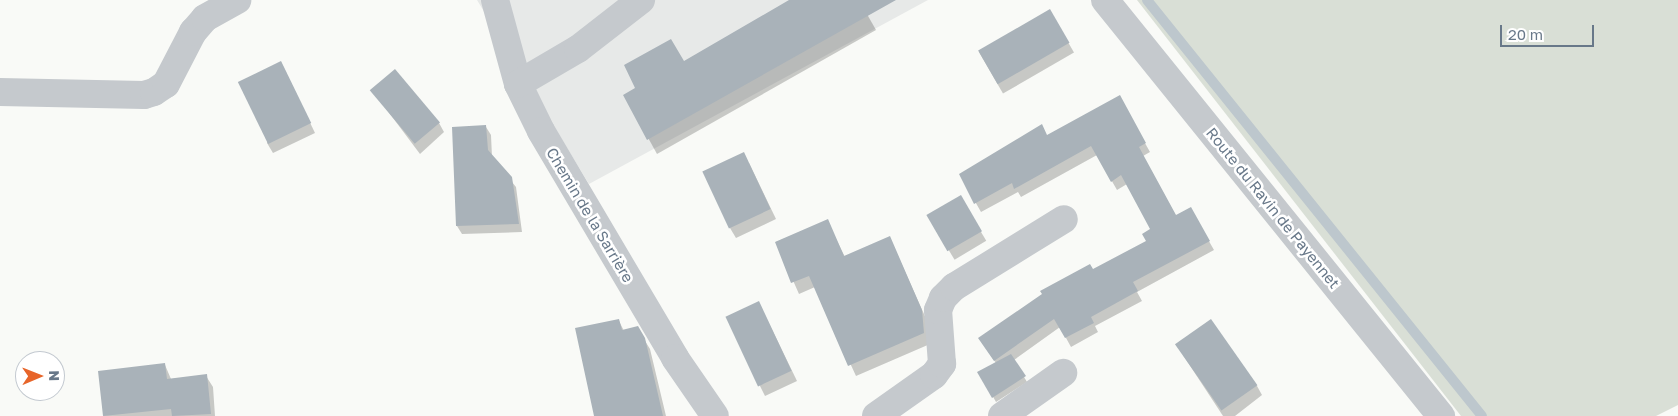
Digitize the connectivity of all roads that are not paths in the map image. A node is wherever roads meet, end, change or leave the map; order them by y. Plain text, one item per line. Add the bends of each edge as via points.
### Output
1 (237, 0) edge
2 (495, 0) edge
3 (641, 0) edge
4 (1105, 0) edge
5 (518, 84) junction
6 (0, 92) edge
7 (1064, 220) dead end
8 (1063, 373) dead end
9 (715, 416) edge
10 (876, 416) edge
11 (1002, 416) edge
12 (1441, 416) edge

1 - 6 street via 205,18 193,32 166,84 154,92 144,95
2 - 5 street, Chemin de la Sarrière
3 - 5 street via 578,49
4 - 12 street, Route du Ravin de Payennet
5 - 9 street, Chemin de la Sarrière via 582,202 675,358
7 - 10 street via 954,287 942,298 938,310 942,364 934,375
8 - 11 street

